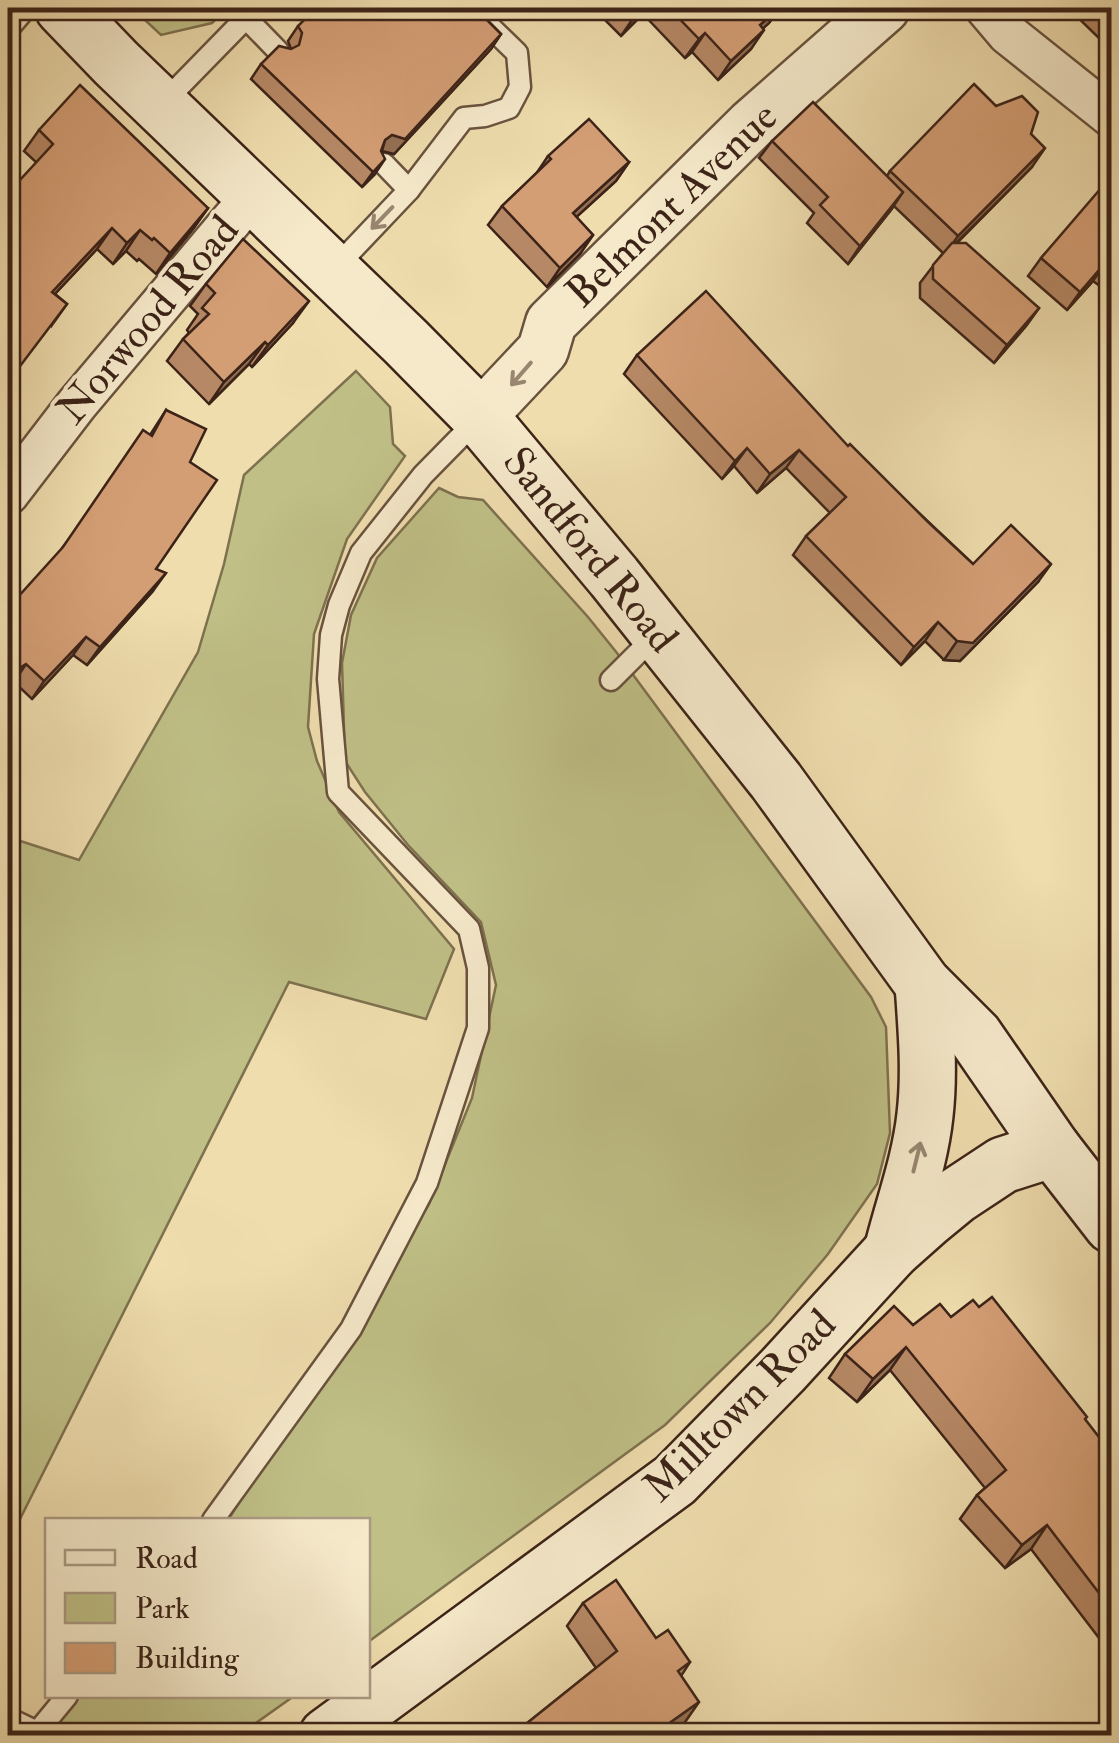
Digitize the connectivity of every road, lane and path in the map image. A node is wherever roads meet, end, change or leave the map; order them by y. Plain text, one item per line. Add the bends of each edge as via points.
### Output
1 (26, 8) edge
2 (63, 8) edge
3 (986, 8) edge
4 (250, 13) edge
5 (859, 15) edge
6 (484, 21) edge
7 (8, 30) edge
8 (278, 51) edge
9 (160, 106) junction
10 (1112, 117) edge
11 (384, 164) edge
12 (408, 190) junction
13 (253, 195) junction
14 (331, 272) junction
15 (480, 417) junction
16 (8, 494) edge
17 (658, 634) junction
18 (611, 680) dead end
19 (923, 984) junction
20 (1053, 1148) junction
21 (1112, 1182) edge
22 (1112, 1225) edge
23 (892, 1251) junction
24 (214, 1518) edge
25 (66, 1698) edge
26 (8, 1718) edge
27 (36, 1734) edge
28 (327, 1736) edge

1 - 7 lane
2 - 9 main road, Sandford Road
3 - 10 street via 1008,34
4 - 8 lane
4 - 9 lane
5 -> 15 street, Belmont Avenue via 551,323 543,350
6 - 12 lane via 517,52 520,86 509,108 464,118
9 - 13 main road, Sandford Road
11 - 12 lane
12 -> 14 lane
13 - 14 main road, Sandford Road
13 - 16 street, Norwood Road
14 - 15 main road, Sandford Road
15 - 17 main road, Sandford Road
15 - 24 lane via 423,474 362,553 339,605 328,679 338,792 469,929 478,968 478,1028 427,1184 351,1330
17 - 18 lane
17 - 19 main road, Sandford Road via 776,781
19 - 20 main road, Sandford Road via 975,1036
23 -> 19 main road via 925,1118
20 - 21 main road
20 - 22 main road, Sandford Road
20 - 23 main road, Milltown Road via 1003,1164
23 - 28 main road, Milltown Road via 675,1480
25 - 27 lane
26 - 27 lane

